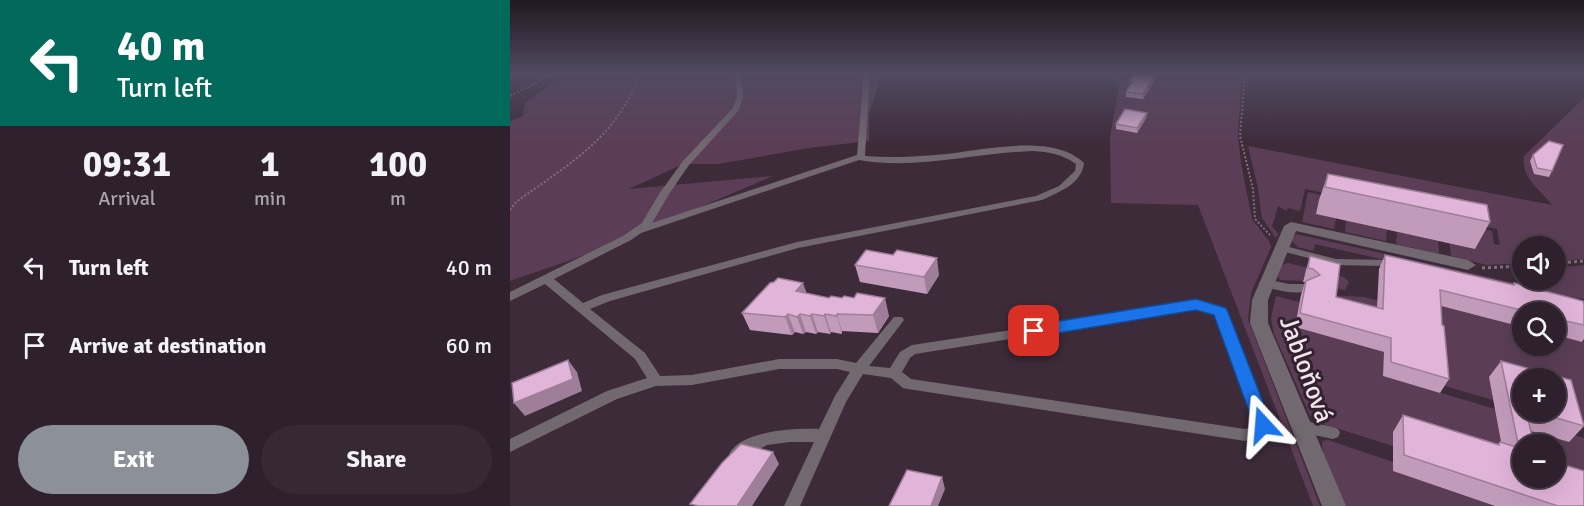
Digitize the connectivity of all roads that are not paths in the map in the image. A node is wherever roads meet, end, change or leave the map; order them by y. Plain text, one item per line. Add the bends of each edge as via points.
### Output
1 (740, 97) edge
2 (866, 97) edge
3 (859, 157) junction
4 (639, 231) junction
5 (1281, 248) junction
6 (1468, 265) road end
7 (1406, 268) edge
8 (545, 278) junction
9 (1265, 283) junction
10 (1307, 288) edge
11 (510, 297) edge
12 (581, 308) junction
13 (898, 320) dead end
14 (859, 369) junction
15 (894, 373) junction
16 (656, 381) junction
17 (1300, 426) junction
18 (1333, 433) dead end
19 (824, 436) junction
20 (510, 446) edge
21 (728, 464) edge
22 (792, 506) edge
23 (1334, 506) edge

1 - 4 lane via 732,116 691,157 651,220
2 - 3 lane
3 - 4 lane
3 - 12 lane via 934,158 1045,150 1072,156 1080,167 1070,182 1050,195 797,245
4 - 8 lane
5 - 6 street, Jabloňová via 1291,226
5 - 7 lane via 1336,262 1384,263
5 - 9 street, Jabloňová
8 - 11 lane
8 - 12 lane
9 - 10 lane via 1289,293
9 - 17 street, Jabloňová via 1259,323
12 - 16 lane via 640,356
13 - 14 lane
14 - 15 lane
14 - 16 lane via 837,364 779,364 692,380
14 - 19 lane
15 - 15 lane via 912,350 1202,304 1222,315 1263,425 1260,431 1245,435 908,384
16 - 20 lane via 612,395
17 - 18 lane
17 - 23 street, Jabloňová
19 - 21 lane via 766,439 747,445
19 - 22 lane

